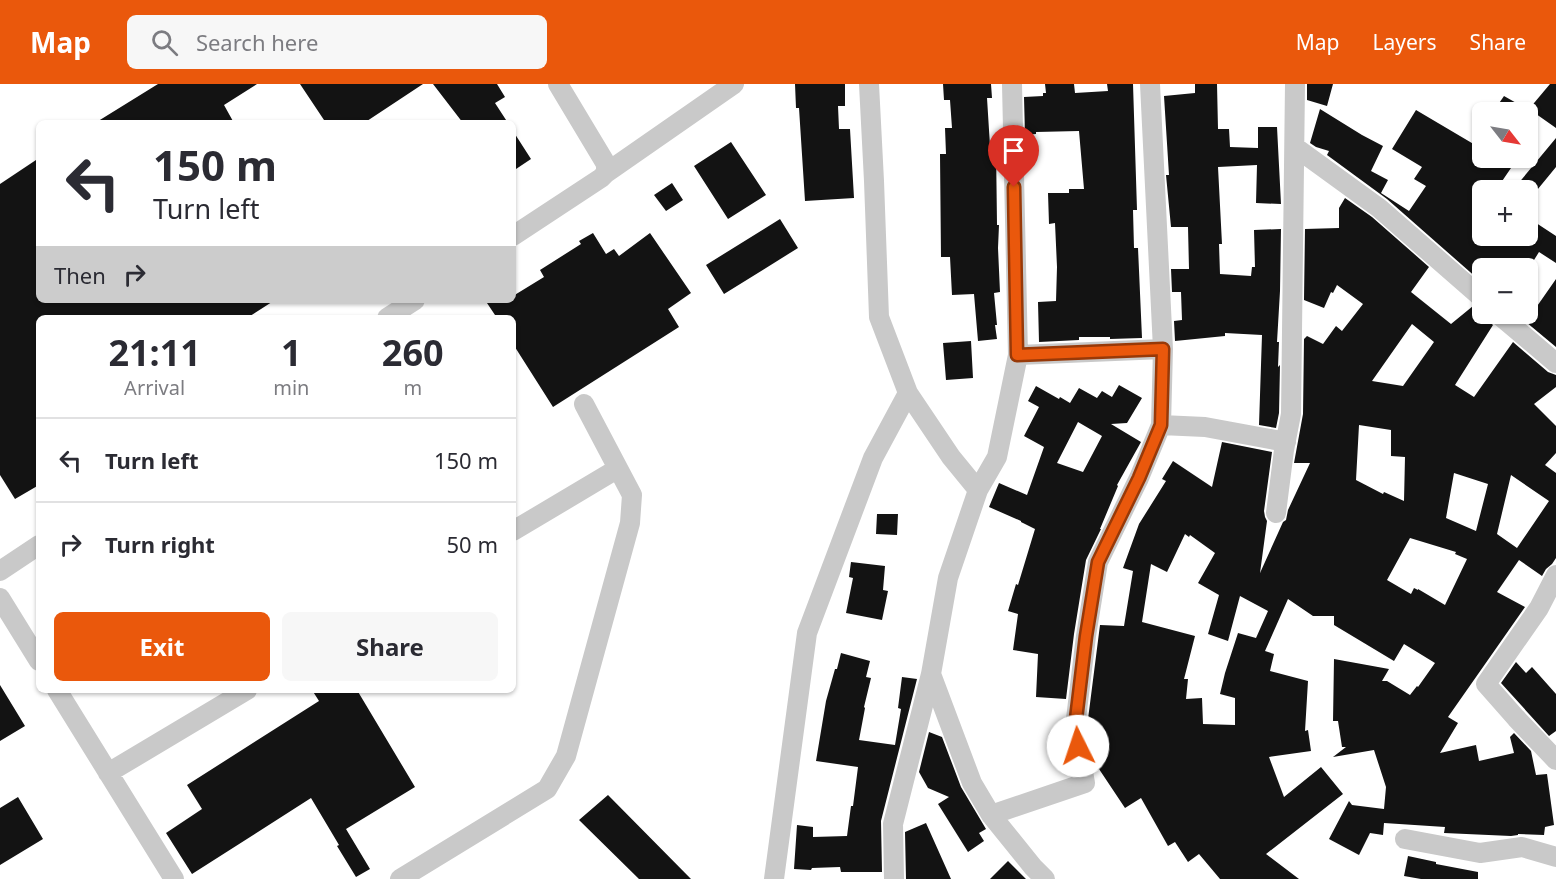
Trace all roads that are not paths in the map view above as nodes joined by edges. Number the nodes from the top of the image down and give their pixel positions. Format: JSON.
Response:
{"nodes":[{"id":1,"x":558,"y":84,"type":"edge"},
{"id":2,"x":734,"y":84,"type":"edge"},
{"id":3,"x":869,"y":84,"type":"edge"},
{"id":4,"x":1011,"y":84,"type":"edge"},
{"id":5,"x":1150,"y":84,"type":"edge"},
{"id":6,"x":1295,"y":84,"type":"edge"},
{"id":7,"x":1295,"y":147,"type":"junction"},
{"id":8,"x":606,"y":173,"type":"junction"},
{"id":9,"x":516,"y":234,"type":"edge"},
{"id":10,"x":1472,"y":289,"type":"edge"},
{"id":11,"x":410,"y":303,"type":"edge"},
{"id":12,"x":392,"y":315,"type":"edge"},
{"id":13,"x":1510,"y":324,"type":"edge"},
{"id":14,"x":1163,"y":349,"type":"junction"},
{"id":15,"x":1017,"y":355,"type":"junction"},
{"id":16,"x":1556,"y":363,"type":"edge"},
{"id":17,"x":908,"y":393,"type":"junction"},
{"id":18,"x":584,"y":404,"type":"dead end"},
{"id":19,"x":1161,"y":425,"type":"junction"},
{"id":20,"x":1286,"y":442,"type":"junction"},
{"id":21,"x":617,"y":469,"type":"junction"},
{"id":22,"x":978,"y":490,"type":"junction"},
{"id":23,"x":1276,"y":513,"type":"dead end"},
{"id":24,"x":516,"y":529,"type":"edge"},
{"id":25,"x":36,"y":547,"type":"edge"},
{"id":26,"x":0,"y":571,"type":"edge"},
{"id":27,"x":1556,"y":575,"type":"edge"},
{"id":28,"x":0,"y":598,"type":"edge"},
{"id":29,"x":36,"y":656,"type":"edge"},
{"id":30,"x":931,"y":674,"type":"junction"},
{"id":31,"x":59,"y":693,"type":"edge"},
{"id":32,"x":242,"y":693,"type":"edge"},
{"id":33,"x":1553,"y":751,"type":"edge"},
{"id":34,"x":108,"y":773,"type":"junction"},
{"id":35,"x":991,"y":815,"type":"junction"},
{"id":36,"x":1405,"y":839,"type":"dead end"},
{"id":37,"x":1556,"y":856,"type":"edge"},
{"id":38,"x":174,"y":879,"type":"edge"},
{"id":39,"x":400,"y":879,"type":"edge"},
{"id":40,"x":774,"y":879,"type":"edge"},
{"id":41,"x":894,"y":879,"type":"edge"},
{"id":42,"x":1045,"y":879,"type":"edge"}],
"edges":[{"from":1,"to":8,"type":"street"},
{"from":2,"to":8,"type":"street"},
{"from":3,"to":17,"type":"street"},
{"from":4,"to":15,"type":"street"},
{"from":5,"to":14,"type":"street"},
{"from":6,"to":7,"type":"street"},
{"from":7,"to":10,"type":"street"},
{"from":7,"to":20,"type":"street"},
{"from":8,"to":9,"type":"street"},
{"from":11,"to":12,"type":"street"},
{"from":13,"to":16,"type":"street"},
{"from":14,"to":15,"type":"street"},
{"from":14,"to":19,"type":"street"},
{"from":15,"to":22,"type":"street"},
{"from":17,"to":22,"type":"street"},
{"from":17,"to":40,"type":"street"},
{"from":18,"to":21,"type":"street"},
{"from":19,"to":20,"type":"street"},
{"from":19,"to":35,"type":"street"},
{"from":20,"to":23,"type":"street"},
{"from":21,"to":24,"type":"street"},
{"from":21,"to":39,"type":"street"},
{"from":22,"to":30,"type":"street"},
{"from":25,"to":26,"type":"street"},
{"from":27,"to":33,"type":"street"},
{"from":28,"to":29,"type":"street"},
{"from":30,"to":35,"type":"street"},
{"from":30,"to":41,"type":"street"},
{"from":31,"to":34,"type":"street"},
{"from":32,"to":34,"type":"street"},
{"from":34,"to":38,"type":"street"},
{"from":35,"to":42,"type":"street"},
{"from":36,"to":37,"type":"street"}]}
